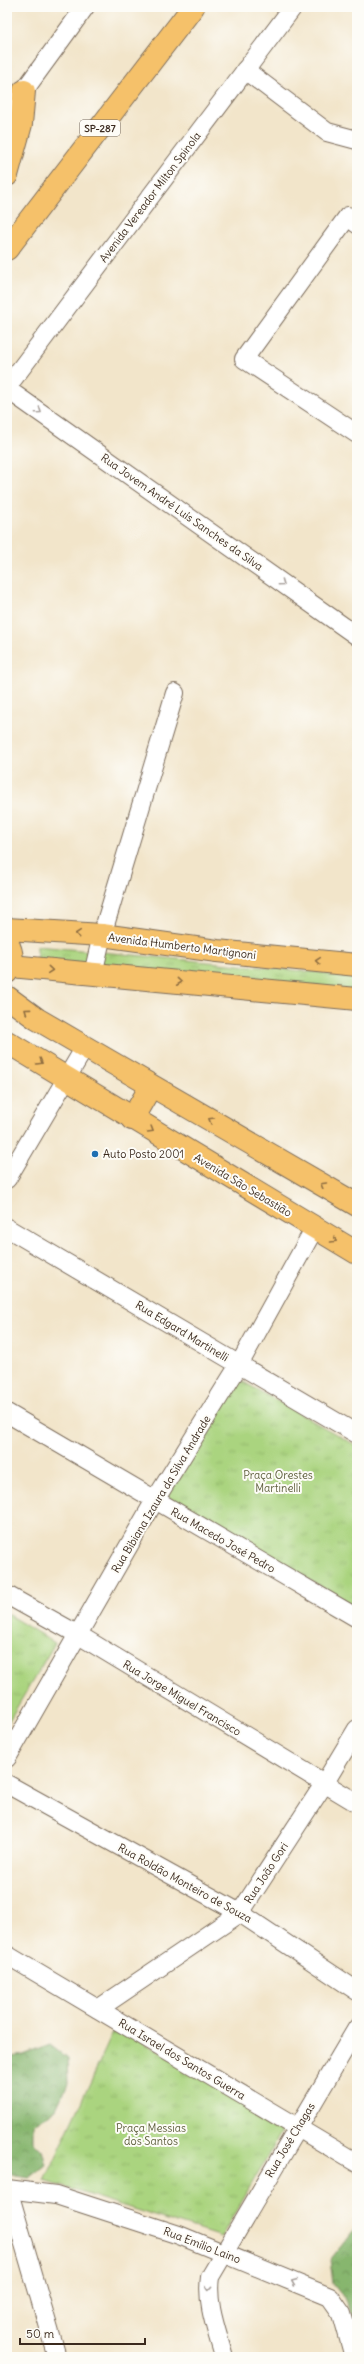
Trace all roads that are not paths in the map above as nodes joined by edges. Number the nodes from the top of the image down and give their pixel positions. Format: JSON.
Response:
{"nodes":[{"id":1,"x":85,"y":7,"type":"edge"},
{"id":2,"x":193,"y":7,"type":"edge"},
{"id":3,"x":293,"y":7,"type":"edge"},
{"id":4,"x":245,"y":70,"type":"junction"},
{"id":5,"x":24,"y":91,"type":"junction"},
{"id":6,"x":7,"y":114,"type":"edge"},
{"id":7,"x":357,"y":140,"type":"edge"},
{"id":8,"x":7,"y":175,"type":"edge"},
{"id":9,"x":357,"y":224,"type":"edge"},
{"id":10,"x":7,"y":249,"type":"edge"},
{"id":11,"x":7,"y":388,"type":"edge"},
{"id":12,"x":357,"y":434,"type":"edge"},
{"id":13,"x":357,"y":636,"type":"edge"},
{"id":14,"x":175,"y":693,"type":"dead end"},
{"id":15,"x":7,"y":929,"type":"edge"},
{"id":16,"x":102,"y":936,"type":"junction"},
{"id":17,"x":7,"y":942,"type":"edge"},
{"id":18,"x":357,"y":964,"type":"edge"},
{"id":19,"x":9,"y":969,"type":"edge"},
{"id":20,"x":93,"y":974,"type":"junction"},
{"id":21,"x":7,"y":997,"type":"edge"},
{"id":22,"x":357,"y":999,"type":"edge"},
{"id":23,"x":7,"y":1042,"type":"edge"},
{"id":24,"x":85,"y":1047,"type":"junction"},
{"id":25,"x":68,"y":1078,"type":"junction"},
{"id":26,"x":151,"y":1086,"type":"junction"},
{"id":27,"x":132,"y":1119,"type":"junction"},
{"id":28,"x":7,"y":1179,"type":"edge"},
{"id":29,"x":357,"y":1205,"type":"edge"},
{"id":30,"x":7,"y":1228,"type":"edge"},
{"id":31,"x":314,"y":1229,"type":"junction"},
{"id":32,"x":357,"y":1253,"type":"edge"},
{"id":33,"x":239,"y":1365,"type":"junction"},
{"id":34,"x":7,"y":1413,"type":"edge"},
{"id":35,"x":357,"y":1434,"type":"edge"},
{"id":36,"x":155,"y":1500,"type":"junction"},
{"id":37,"x":7,"y":1594,"type":"edge"},
{"id":38,"x":357,"y":1618,"type":"edge"},
{"id":39,"x":77,"y":1634,"type":"junction"},
{"id":40,"x":357,"y":1728,"type":"edge"},
{"id":41,"x":7,"y":1758,"type":"edge"},
{"id":42,"x":7,"y":1784,"type":"edge"},
{"id":43,"x":324,"y":1784,"type":"junction"},
{"id":44,"x":357,"y":1803,"type":"edge"},
{"id":45,"x":240,"y":1913,"type":"junction"},
{"id":46,"x":7,"y":1955,"type":"edge"},
{"id":47,"x":357,"y":1991,"type":"edge"},
{"id":48,"x":98,"y":2009,"type":"junction"},
{"id":49,"x":357,"y":2028,"type":"edge"},
{"id":50,"x":297,"y":2127,"type":"junction"},
{"id":51,"x":357,"y":2163,"type":"edge"},
{"id":52,"x":7,"y":2189,"type":"edge"},
{"id":53,"x":224,"y":2253,"type":"junction"},
{"id":54,"x":57,"y":2357,"type":"edge"},
{"id":55,"x":224,"y":2357,"type":"edge"},
{"id":56,"x":354,"y":2357,"type":"edge"}],
"edges":[{"from":1,"to":5,"type":"street"},
{"from":2,"to":10,"type":"main road","number":"SP-287"},
{"from":3,"to":4,"type":"street","name":"Avenida Vereador Milton Spinola"},
{"from":4,"to":7,"type":"street"},
{"from":4,"to":11,"type":"street","name":"Avenida Vereador Milton Spinola"},
{"from":5,"to":6,"type":"street"},
{"from":5,"to":8,"type":"main road"},
{"from":9,"to":12,"type":"street"},
{"from":11,"to":13,"type":"street","name":"Rua Jovem André Luís Sanches da Silva","one_way":true},
{"from":14,"to":16,"type":"street"},
{"from":16,"to":15,"type":"main road","name":"Avenida Humberto Martignoni","one_way":true},
{"from":18,"to":16,"type":"main road","name":"Avenida Humberto Martignoni","one_way":true},
{"from":16,"to":20,"type":"street"},
{"from":17,"to":19,"type":"main road"},
{"from":19,"to":20,"type":"main road","one_way":true},
{"from":20,"to":22,"type":"main road","one_way":true},
{"from":24,"to":21,"type":"main road","one_way":true},
{"from":23,"to":25,"type":"main road","name":"Avenida São Sebastião","one_way":true},
{"from":24,"to":25,"type":"street"},
{"from":24,"to":26,"type":"main road"},
{"from":25,"to":27,"type":"main road","name":"Avenida São Sebastião"},
{"from":25,"to":28,"type":"street"},
{"from":26,"to":27,"type":"main road"},
{"from":29,"to":26,"type":"main road","one_way":true},
{"from":27,"to":31,"type":"main road","name":"Avenida São Sebastião","one_way":true},
{"from":30,"to":33,"type":"street","name":"Rua Edgard Martinelli"},
{"from":31,"to":32,"type":"main road","name":"Avenida São Sebastião","one_way":true},
{"from":31,"to":33,"type":"street","name":"Rua Bibiana Izaura da Silva Andrade"},
{"from":33,"to":35,"type":"street","name":"Rua Edgard Martinelli"},
{"from":33,"to":36,"type":"street","name":"Rua Bibiana Izaura da Silva Andrade"},
{"from":34,"to":36,"type":"street","name":"Rua Macedo José Pedro"},
{"from":36,"to":38,"type":"street","name":"Rua Macedo José Pedro"},
{"from":36,"to":39,"type":"street","name":"Rua Bibiana Izaura da Silva Andrade"},
{"from":37,"to":39,"type":"street","name":"Rua Jorge Miguel Francisco"},
{"from":39,"to":41,"type":"street","name":"Rua Bibiana Izaura da Silva Andrade"},
{"from":39,"to":43,"type":"street","name":"Rua Jorge Miguel Francisco"},
{"from":40,"to":43,"type":"street","name":"Rua João Gori"},
{"from":42,"to":45,"type":"street","name":"Rua Roldão Monteiro de Souza"},
{"from":43,"to":44,"type":"street","name":"Rua Jorge Miguel Francisco"},
{"from":43,"to":45,"type":"street","name":"Rua João Gori"},
{"from":45,"to":47,"type":"street","name":"Rua Roldão Monteiro de Souza"},
{"from":45,"to":48,"type":"street","name":"Rua João Gori"},
{"from":46,"to":48,"type":"street","name":"Rua Israel dos Santos Guerra"},
{"from":48,"to":50,"type":"street","name":"Rua Israel dos Santos Guerra"},
{"from":49,"to":50,"type":"street","name":"Rua José Chagas"},
{"from":50,"to":51,"type":"street","name":"Rua Israel dos Santos Guerra"},
{"from":50,"to":53,"type":"street","name":"Rua José Chagas"},
{"from":52,"to":53,"type":"street","name":"Rua Emílio Laino"},
{"from":52,"to":54,"type":"street"},
{"from":53,"to":55,"type":"street","name":"Rua José Chagas","one_way":true},
{"from":56,"to":53,"type":"street","name":"Rua Emílio Laino","one_way":true}]}
